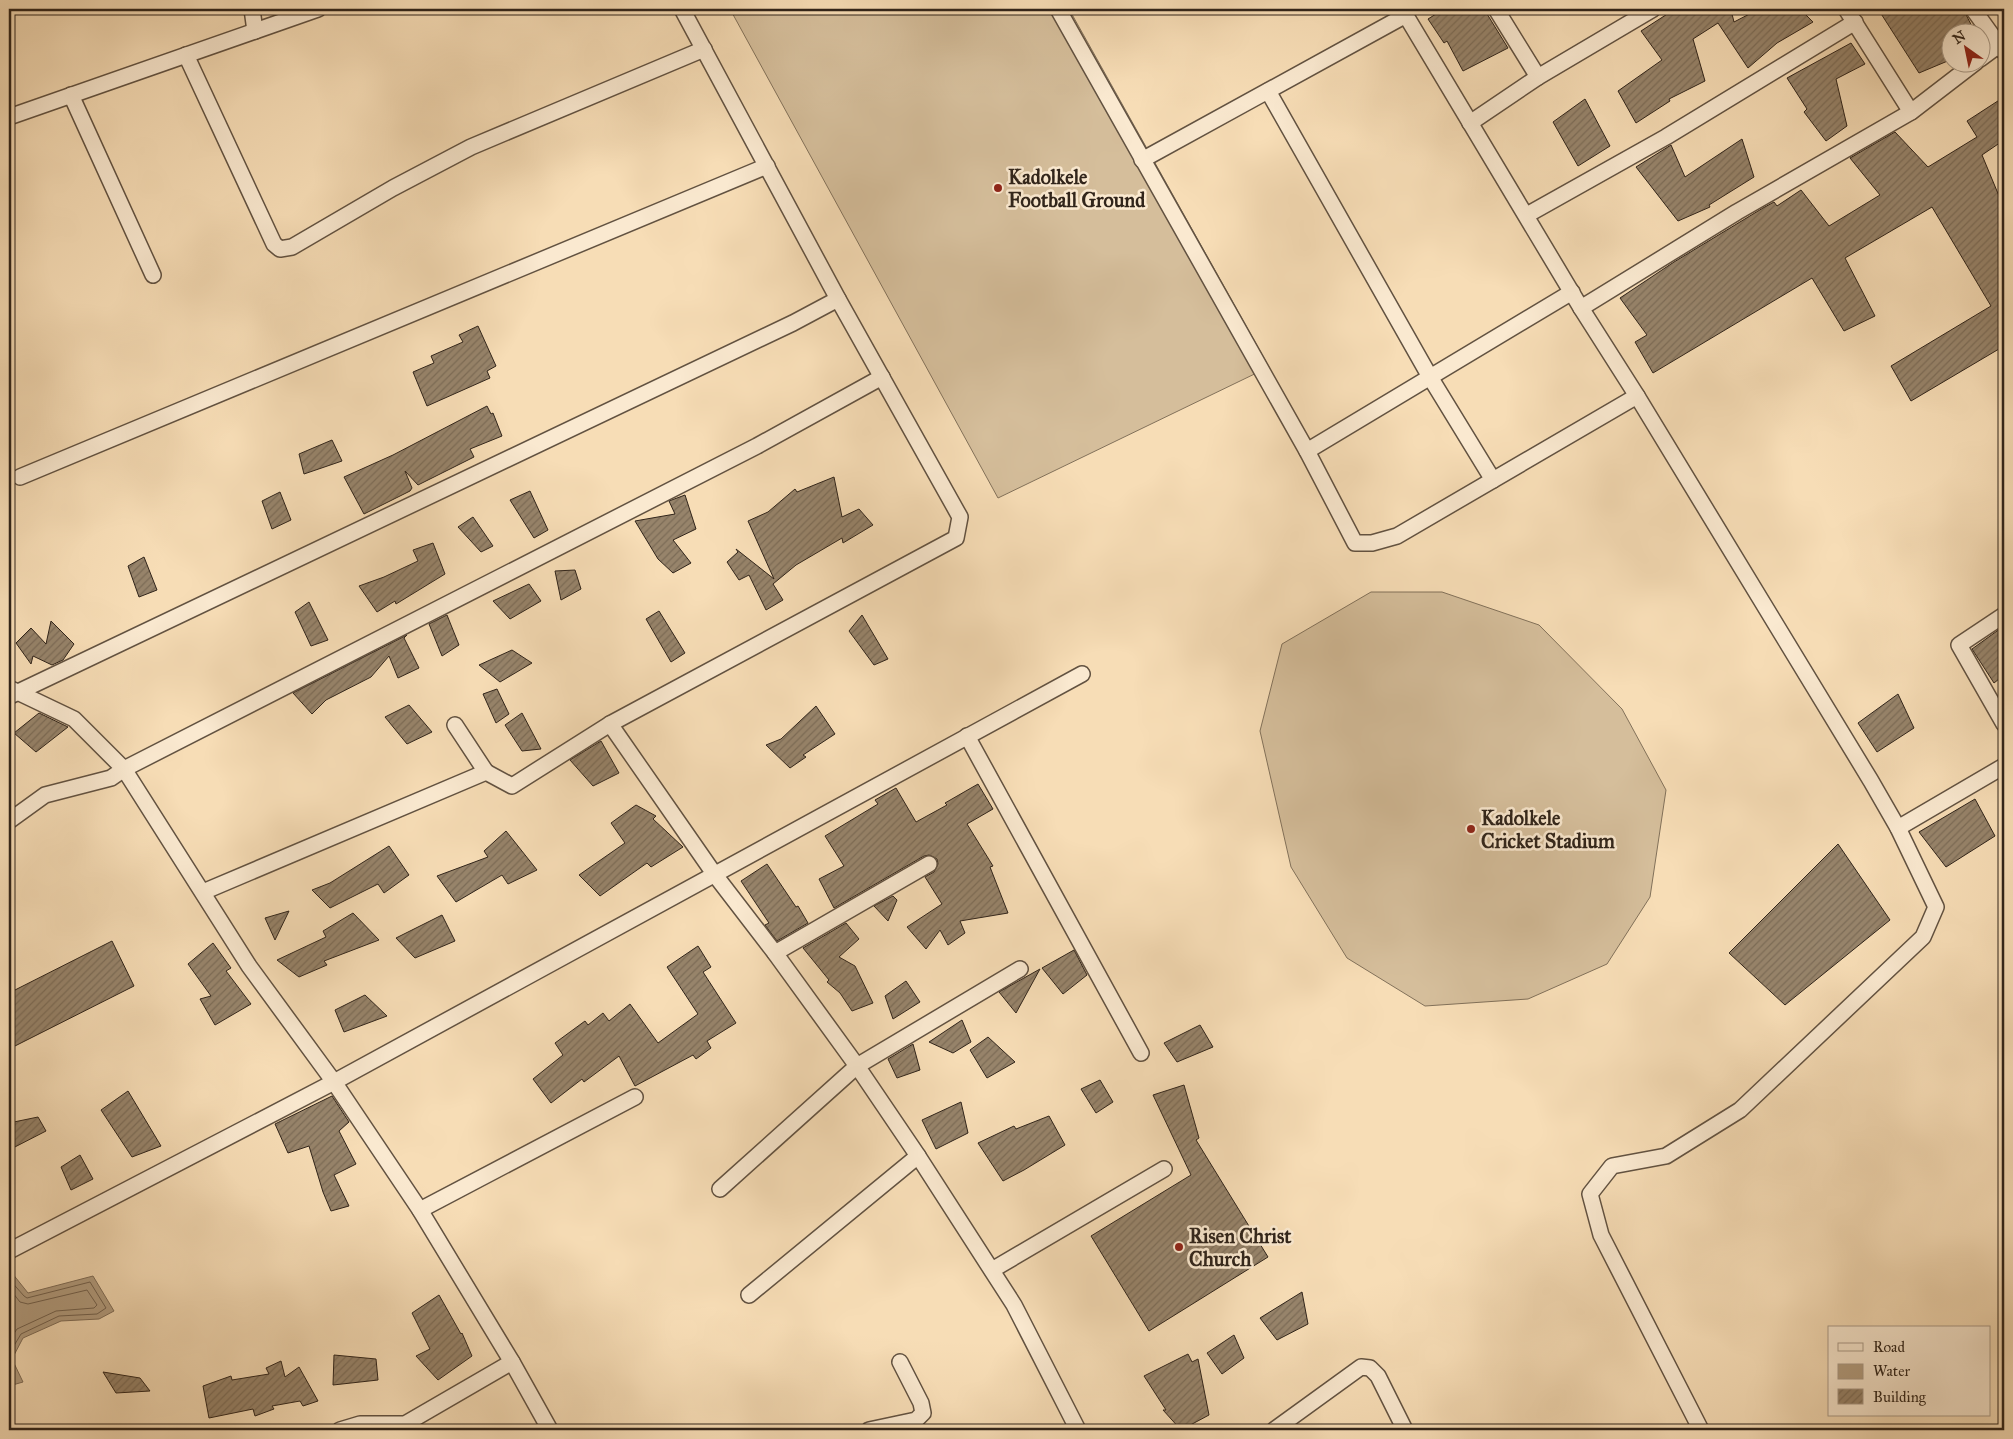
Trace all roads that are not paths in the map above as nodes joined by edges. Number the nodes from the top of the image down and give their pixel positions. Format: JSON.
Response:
{"nodes":[{"id":1,"x":252,"y":9,"type":"edge"},
{"id":2,"x":318,"y":9,"type":"edge"},
{"id":3,"x":682,"y":9,"type":"edge"},
{"id":4,"x":1058,"y":9,"type":"edge"},
{"id":5,"x":1496,"y":9,"type":"edge"},
{"id":6,"x":1653,"y":9,"type":"edge"},
{"id":7,"x":1846,"y":9,"type":"edge"},
{"id":8,"x":1973,"y":9,"type":"edge"},
{"id":9,"x":1404,"y":12,"type":"edge"},
{"id":10,"x":1855,"y":22,"type":"junction"},
{"id":11,"x":255,"y":31,"type":"junction"},
{"id":12,"x":2002,"y":48,"type":"edge"},
{"id":13,"x":704,"y":49,"type":"junction"},
{"id":14,"x":1990,"y":54,"type":"edge"},
{"id":15,"x":186,"y":55,"type":"junction"},
{"id":16,"x":1963,"y":72,"type":"edge"},
{"id":17,"x":1538,"y":77,"type":"junction"},
{"id":18,"x":1268,"y":92,"type":"junction"},
{"id":19,"x":71,"y":95,"type":"junction"},
{"id":20,"x":1911,"y":112,"type":"junction"},
{"id":21,"x":9,"y":116,"type":"edge"},
{"id":22,"x":1470,"y":122,"type":"junction"},
{"id":23,"x":1142,"y":160,"type":"junction"},
{"id":24,"x":767,"y":166,"type":"junction"},
{"id":25,"x":1527,"y":215,"type":"junction"},
{"id":26,"x":153,"y":275,"type":"dead end"},
{"id":27,"x":1572,"y":292,"type":"junction"},
{"id":28,"x":838,"y":298,"type":"junction"},
{"id":29,"x":1581,"y":308,"type":"junction"},
{"id":30,"x":882,"y":377,"type":"junction"},
{"id":31,"x":1430,"y":377,"type":"junction"},
{"id":32,"x":1637,"y":396,"type":"junction"},
{"id":33,"x":1307,"y":452,"type":"junction"},
{"id":34,"x":20,"y":477,"type":"dead end"},
{"id":35,"x":1492,"y":480,"type":"junction"},
{"id":36,"x":2004,"y":615,"type":"edge"},
{"id":37,"x":1082,"y":674,"type":"dead end"},
{"id":38,"x":12,"y":692,"type":"edge"},
{"id":39,"x":610,"y":724,"type":"junction"},
{"id":40,"x":2004,"y":724,"type":"edge"},
{"id":41,"x":455,"y":725,"type":"dead end"},
{"id":42,"x":967,"y":736,"type":"junction"},
{"id":43,"x":2004,"y":766,"type":"edge"},
{"id":44,"x":124,"y":770,"type":"junction"},
{"id":45,"x":486,"y":772,"type":"junction"},
{"id":46,"x":9,"y":821,"type":"edge"},
{"id":47,"x":1898,"y":828,"type":"junction"},
{"id":48,"x":929,"y":864,"type":"dead end"},
{"id":49,"x":715,"y":875,"type":"junction"},
{"id":50,"x":203,"y":892,"type":"junction"},
{"id":51,"x":775,"y":953,"type":"junction"},
{"id":52,"x":1020,"y":969,"type":"dead end"},
{"id":53,"x":1141,"y":1053,"type":"dead end"},
{"id":54,"x":857,"y":1066,"type":"junction"},
{"id":55,"x":334,"y":1082,"type":"junction"},
{"id":56,"x":635,"y":1097,"type":"dead end"},
{"id":57,"x":918,"y":1156,"type":"junction"},
{"id":58,"x":1164,"y":1169,"type":"dead end"},
{"id":59,"x":720,"y":1189,"type":"dead end"},
{"id":60,"x":420,"y":1210,"type":"junction"},
{"id":61,"x":9,"y":1251,"type":"edge"},
{"id":62,"x":992,"y":1270,"type":"junction"},
{"id":63,"x":749,"y":1295,"type":"dead end"},
{"id":64,"x":512,"y":1362,"type":"junction"},
{"id":65,"x":900,"y":1362,"type":"dead end"},
{"id":66,"x":1073,"y":1429,"type":"edge"},
{"id":67,"x":340,"y":1430,"type":"edge"},
{"id":68,"x":550,"y":1430,"type":"edge"},
{"id":69,"x":869,"y":1430,"type":"edge"},
{"id":70,"x":1274,"y":1430,"type":"edge"},
{"id":71,"x":1405,"y":1430,"type":"edge"},
{"id":72,"x":1700,"y":1430,"type":"edge"}],
"edges":[{"from":1,"to":11,"type":"street"},
{"from":2,"to":11,"type":"street"},
{"from":3,"to":13,"type":"street"},
{"from":4,"to":23,"type":"street"},
{"from":5,"to":17,"type":"street"},
{"from":6,"to":17,"type":"street"},
{"from":7,"to":10,"type":"street"},
{"from":8,"to":12,"type":"street"},
{"from":9,"to":18,"type":"street"},
{"from":9,"to":22,"type":"street"},
{"from":10,"to":20,"type":"street"},
{"from":10,"to":25,"type":"street"},
{"from":11,"to":15,"type":"street"},
{"from":12,"to":14,"type":"street"},
{"from":13,"to":15,"type":"street"},
{"from":13,"to":24,"type":"street"},
{"from":15,"to":19,"type":"street"},
{"from":16,"to":20,"type":"street"},
{"from":17,"to":22,"type":"street"},
{"from":18,"to":23,"type":"street"},
{"from":18,"to":31,"type":"street"},
{"from":19,"to":21,"type":"street"},
{"from":19,"to":26,"type":"street"},
{"from":20,"to":29,"type":"street"},
{"from":22,"to":25,"type":"street"},
{"from":23,"to":33,"type":"street"},
{"from":24,"to":28,"type":"street"},
{"from":24,"to":34,"type":"street"},
{"from":25,"to":27,"type":"street"},
{"from":27,"to":29,"type":"street"},
{"from":27,"to":31,"type":"street"},
{"from":28,"to":30,"type":"street"},
{"from":28,"to":38,"type":"street"},
{"from":29,"to":32,"type":"street"},
{"from":30,"to":39,"type":"street"},
{"from":30,"to":44,"type":"street"},
{"from":31,"to":33,"type":"street"},
{"from":31,"to":35,"type":"street"},
{"from":32,"to":35,"type":"street"},
{"from":32,"to":47,"type":"street"},
{"from":33,"to":35,"type":"street"},
{"from":36,"to":40,"type":"street"},
{"from":37,"to":42,"type":"street"},
{"from":38,"to":44,"type":"street"},
{"from":39,"to":45,"type":"street"},
{"from":39,"to":49,"type":"street"},
{"from":41,"to":45,"type":"street"},
{"from":42,"to":49,"type":"street"},
{"from":42,"to":53,"type":"street"},
{"from":43,"to":47,"type":"street"},
{"from":44,"to":46,"type":"street"},
{"from":44,"to":50,"type":"street"},
{"from":45,"to":50,"type":"street"},
{"from":47,"to":72,"type":"street"},
{"from":48,"to":51,"type":"street"},
{"from":49,"to":51,"type":"street"},
{"from":49,"to":55,"type":"street"},
{"from":50,"to":55,"type":"street"},
{"from":51,"to":54,"type":"street"},
{"from":52,"to":54,"type":"street"},
{"from":54,"to":57,"type":"street"},
{"from":54,"to":59,"type":"street"},
{"from":55,"to":60,"type":"street"},
{"from":55,"to":61,"type":"street"},
{"from":56,"to":60,"type":"street"},
{"from":57,"to":62,"type":"street"},
{"from":57,"to":63,"type":"street"},
{"from":58,"to":62,"type":"street"},
{"from":60,"to":64,"type":"street"},
{"from":62,"to":66,"type":"street"},
{"from":64,"to":67,"type":"street"},
{"from":64,"to":68,"type":"street"},
{"from":65,"to":69,"type":"street"},
{"from":70,"to":71,"type":"street"}]}
